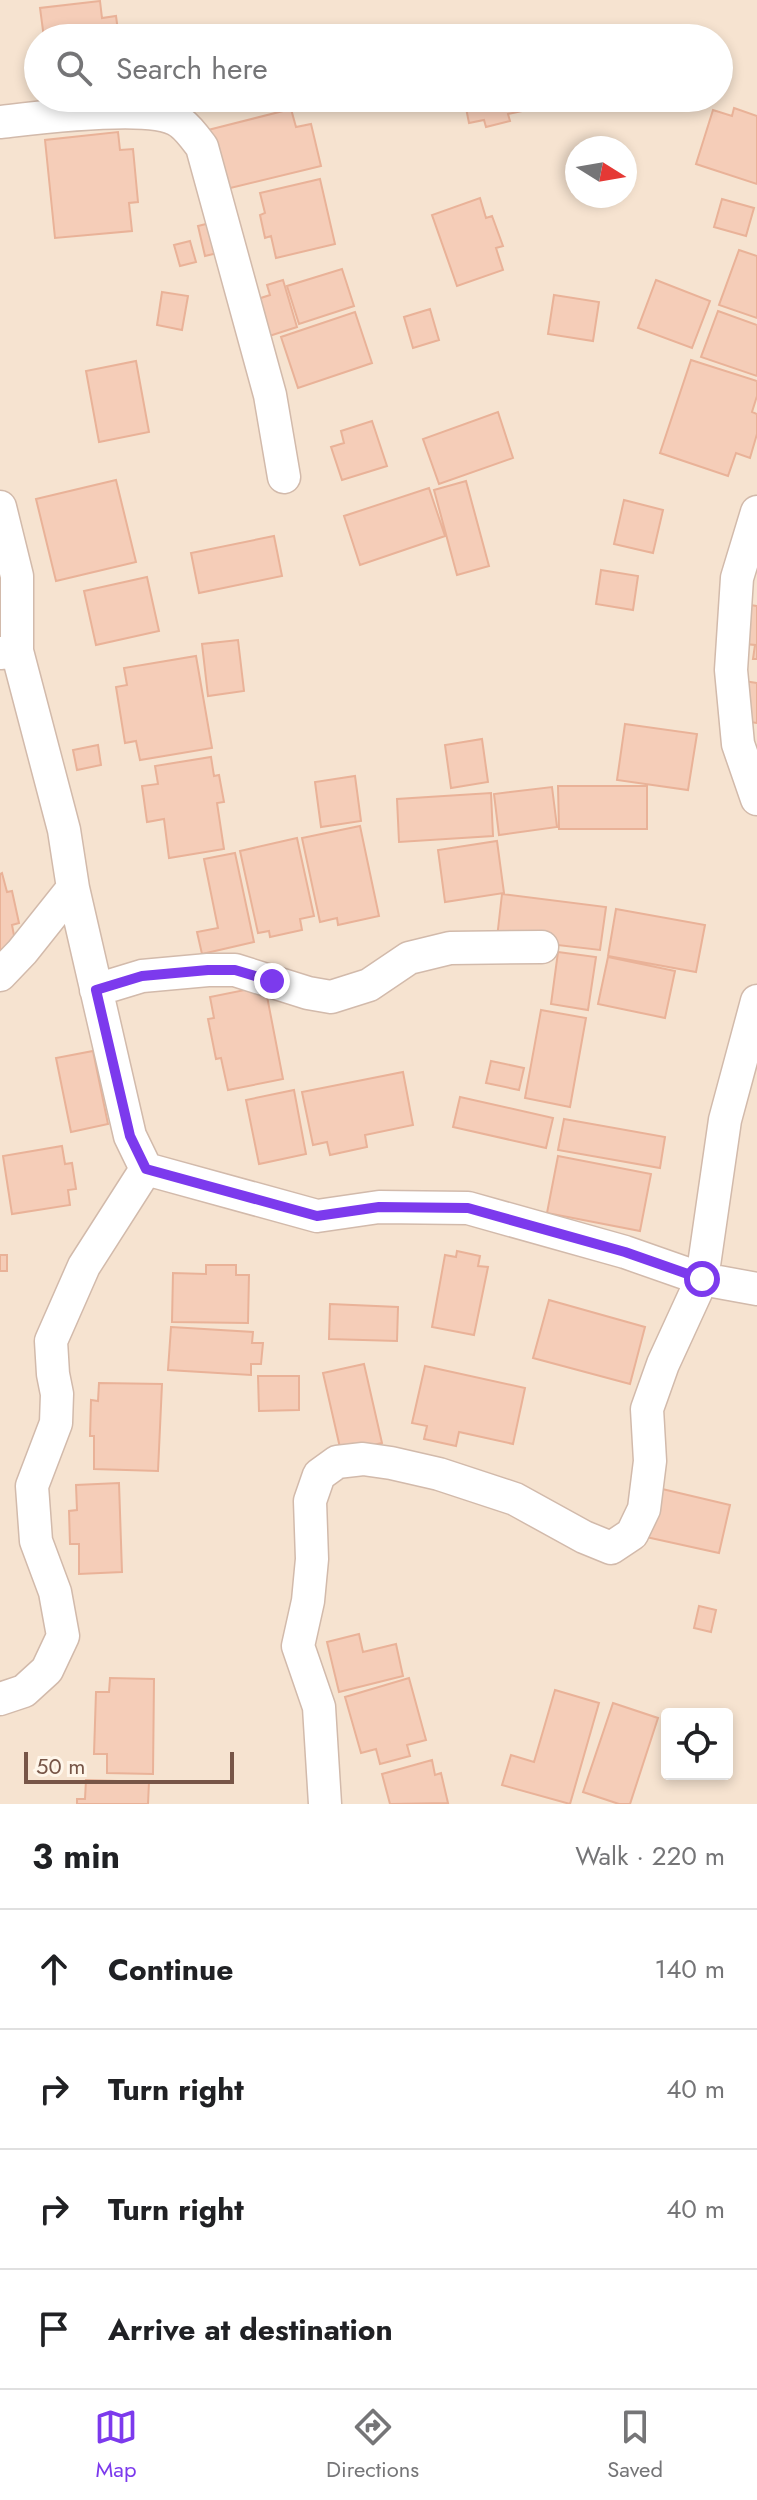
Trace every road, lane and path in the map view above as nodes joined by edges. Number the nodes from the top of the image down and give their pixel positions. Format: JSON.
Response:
{"nodes":[{"id":1,"x":0,"y":122,"type":"edge"},
{"id":2,"x":284,"y":477,"type":"dead end"},
{"id":3,"x":0,"y":507,"type":"edge"},
{"id":4,"x":757,"y":512,"type":"edge"},
{"id":5,"x":9,"y":652,"type":"edge"},
{"id":6,"x":757,"y":799,"type":"edge"},
{"id":7,"x":73,"y":888,"type":"junction"},
{"id":8,"x":542,"y":947,"type":"dead end"},
{"id":9,"x":0,"y":975,"type":"edge"},
{"id":10,"x":96,"y":990,"type":"junction"},
{"id":11,"x":757,"y":1001,"type":"edge"},
{"id":12,"x":146,"y":1169,"type":"junction"},
{"id":13,"x":702,"y":1279,"type":"junction"},
{"id":14,"x":757,"y":1289,"type":"edge"},
{"id":15,"x":0,"y":1699,"type":"edge"},
{"id":16,"x":325,"y":1804,"type":"edge"}],
"edges":[{"from":1,"to":2,"type":"street"},
{"from":3,"to":5,"type":"street"},
{"from":4,"to":6,"type":"street"},
{"from":5,"to":7,"type":"street"},
{"from":7,"to":9,"type":"street"},
{"from":7,"to":10,"type":"street"},
{"from":8,"to":10,"type":"street"},
{"from":10,"to":12,"type":"street"},
{"from":11,"to":13,"type":"street"},
{"from":12,"to":13,"type":"street"},
{"from":12,"to":15,"type":"street"},
{"from":13,"to":14,"type":"street"},
{"from":13,"to":16,"type":"street"}]}
